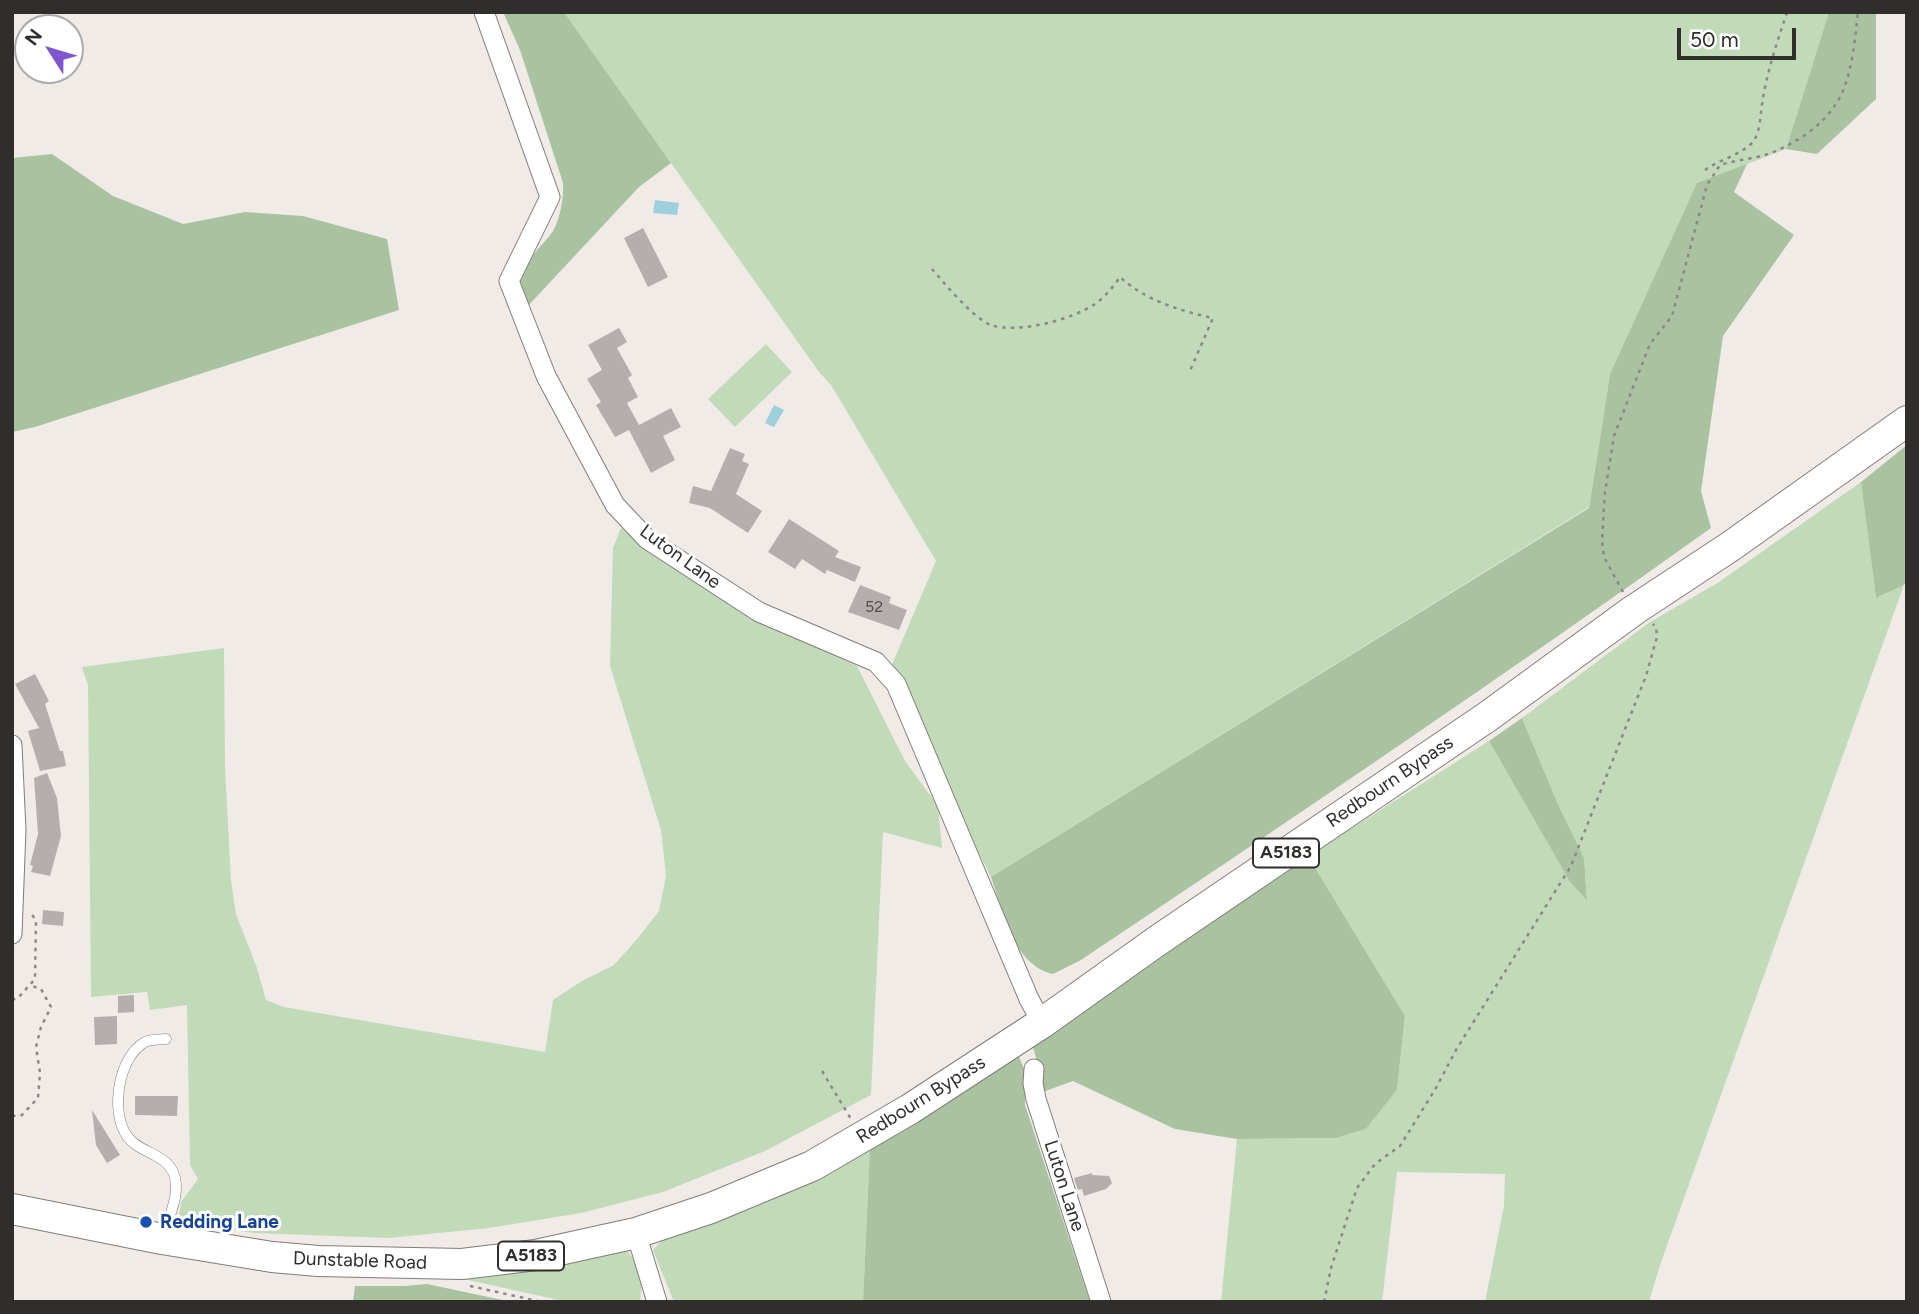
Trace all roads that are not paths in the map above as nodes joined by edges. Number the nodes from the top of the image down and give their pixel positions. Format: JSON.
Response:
{"nodes":[{"id":1,"x":484,"y":12,"type":"edge"},
{"id":2,"x":1907,"y":421,"type":"edge"},
{"id":3,"x":12,"y":745,"type":"edge"},
{"id":4,"x":14,"y":830,"type":"edge"},
{"id":5,"x":13,"y":908,"type":"edge"},
{"id":6,"x":12,"y":934,"type":"edge"},
{"id":7,"x":1042,"y":1023,"type":"junction"},
{"id":8,"x":166,"y":1039,"type":"dead end"},
{"id":9,"x":1034,"y":1069,"type":"dead end"},
{"id":10,"x":12,"y":1209,"type":"edge"},
{"id":11,"x":636,"y":1233,"type":"junction"},
{"id":12,"x":162,"y":1239,"type":"junction"},
{"id":13,"x":657,"y":1302,"type":"edge"},
{"id":14,"x":1101,"y":1302,"type":"edge"}],
"edges":[{"from":1,"to":7,"type":"street","name":"Luton Lane"},
{"from":2,"to":7,"type":"main road","name":"Redbourn Bypass","number":"A5183"},
{"from":3,"to":4,"type":"street"},
{"from":4,"to":5,"type":"street"},
{"from":5,"to":6,"type":"street"},
{"from":7,"to":11,"type":"main road","name":"Redbourn Bypass","number":"A5183"},
{"from":8,"to":12,"type":"lane"},
{"from":9,"to":14,"type":"street","name":"Luton Lane"},
{"from":10,"to":12,"type":"main road","name":"Dunstable Road","number":"A5183"},
{"from":11,"to":12,"type":"main road","name":"Dunstable Road","number":"A5183"},
{"from":11,"to":13,"type":"street"}]}
